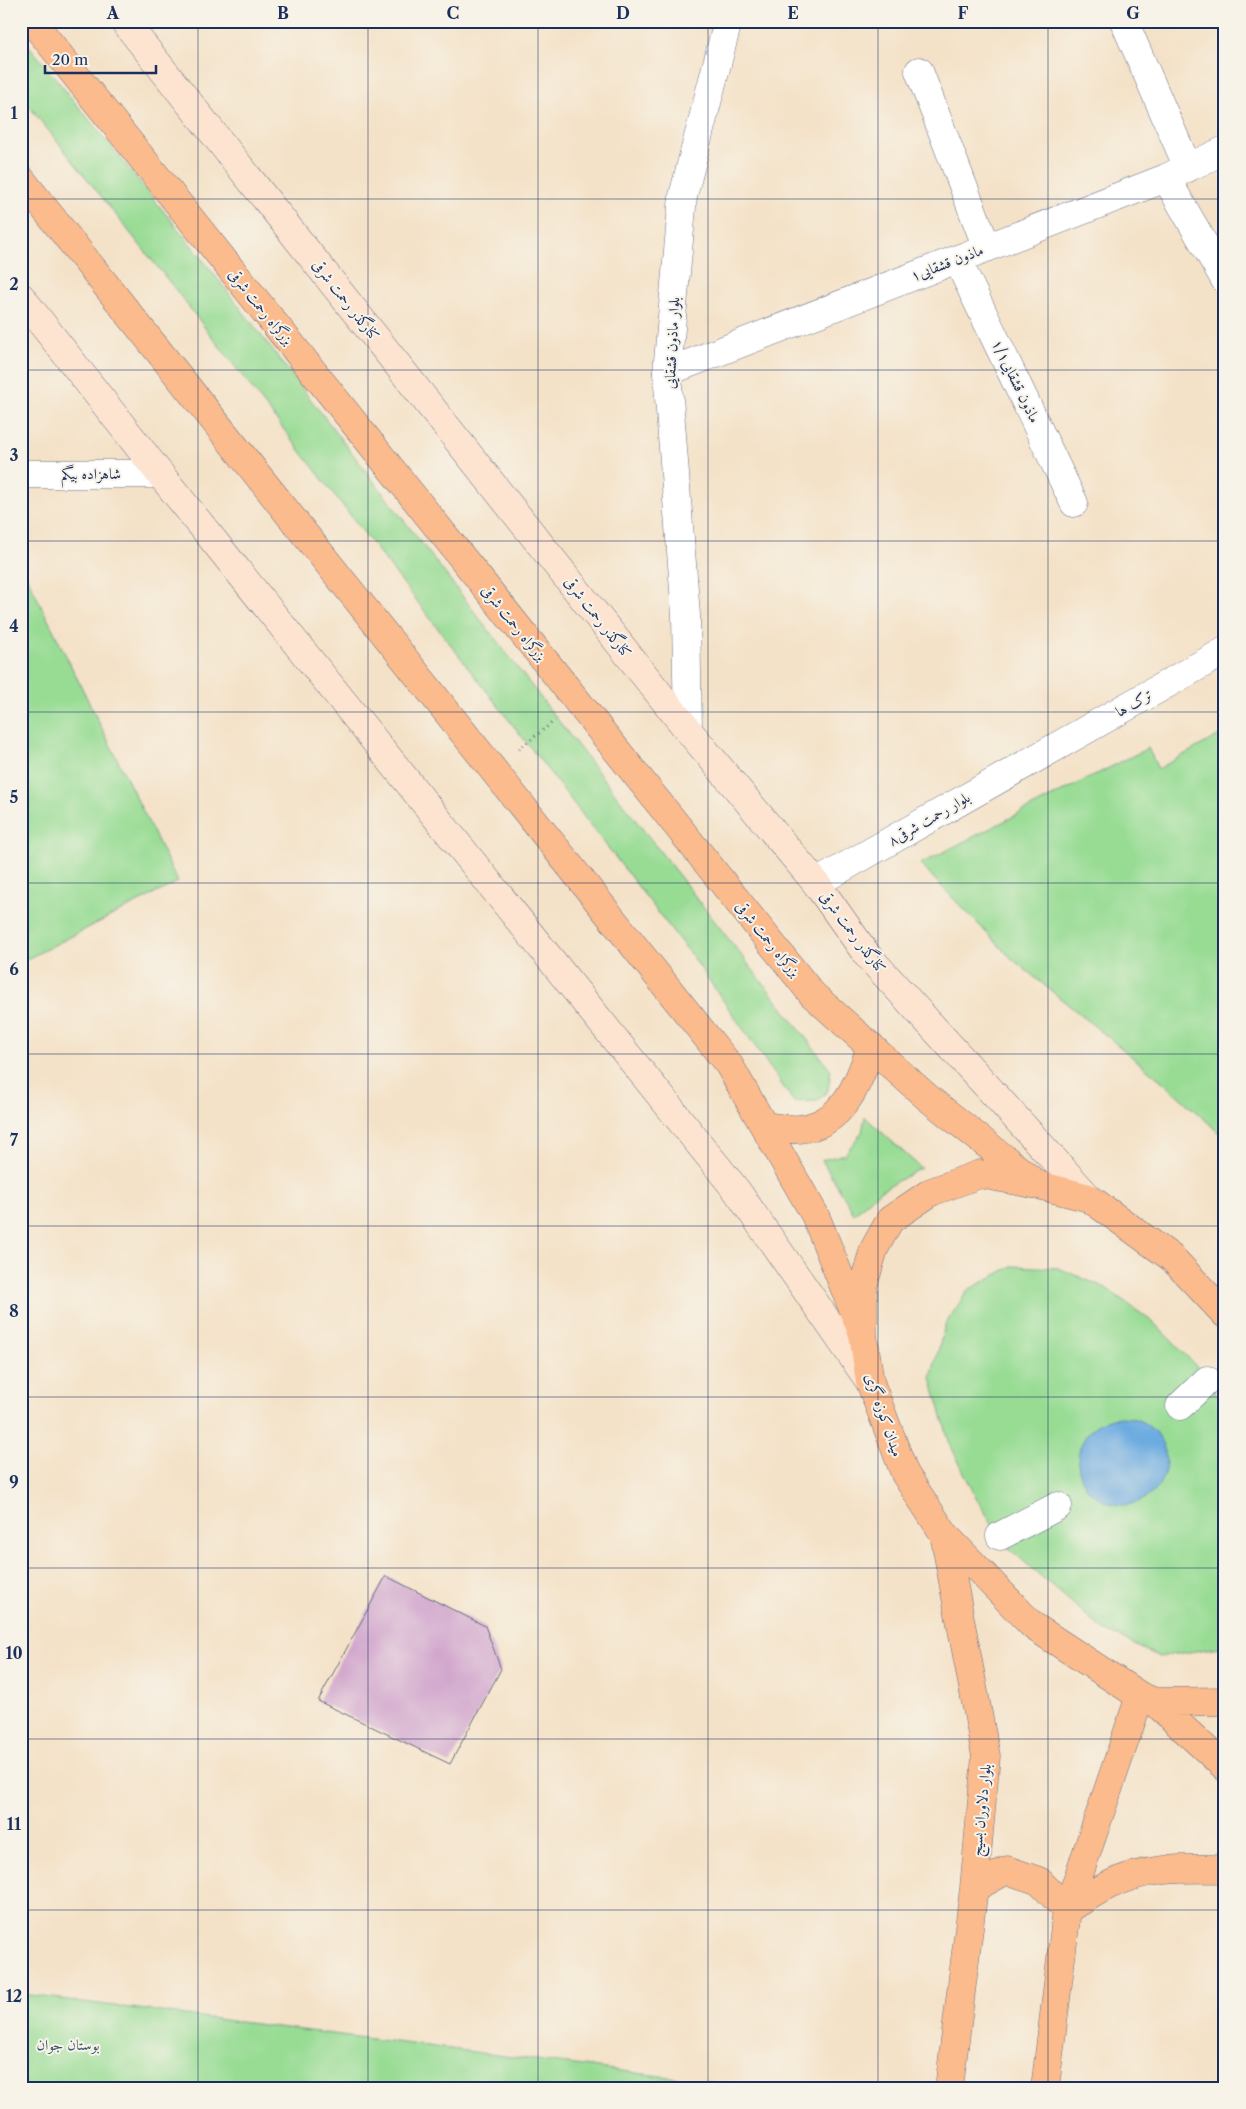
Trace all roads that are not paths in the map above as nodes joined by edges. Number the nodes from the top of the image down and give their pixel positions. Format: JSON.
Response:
{"nodes":[{"id":1,"x":32,"y":21,"type":"edge"},
{"id":2,"x":124,"y":21,"type":"edge"},
{"id":3,"x":1124,"y":21,"type":"edge"},
{"id":4,"x":731,"y":22,"type":"edge"},
{"id":5,"x":919,"y":71,"type":"dead end"},
{"id":6,"x":1225,"y":150,"type":"edge"},
{"id":7,"x":1177,"y":173,"type":"junction"},
{"id":8,"x":21,"y":179,"type":"edge"},
{"id":9,"x":987,"y":248,"type":"junction"},
{"id":10,"x":957,"y":260,"type":"junction"},
{"id":11,"x":1225,"y":280,"type":"edge"},
{"id":12,"x":21,"y":297,"type":"edge"},
{"id":13,"x":668,"y":372,"type":"junction"},
{"id":14,"x":21,"y":474,"type":"edge"},
{"id":15,"x":160,"y":474,"type":"junction"},
{"id":16,"x":1074,"y":503,"type":"dead end"},
{"id":17,"x":1225,"y":651,"type":"edge"},
{"id":18,"x":688,"y":730,"type":"junction"},
{"id":19,"x":1042,"y":754,"type":"joint"},
{"id":20,"x":816,"y":883,"type":"junction"},
{"id":21,"x":870,"y":1046,"type":"junction"},
{"id":22,"x":764,"y":1126,"type":"junction"},
{"id":23,"x":1038,"y":1184,"type":"junction"},
{"id":24,"x":1089,"y":1198,"type":"junction"},
{"id":25,"x":1225,"y":1314,"type":"edge"},
{"id":26,"x":863,"y":1334,"type":"junction"},
{"id":27,"x":1207,"y":1380,"type":"dead end"},
{"id":28,"x":870,"y":1382,"type":"junction"},
{"id":29,"x":1180,"y":1406,"type":"dead end"},
{"id":30,"x":1058,"y":1506,"type":"dead end"},
{"id":31,"x":944,"y":1534,"type":"junction"},
{"id":32,"x":1000,"y":1536,"type":"dead end"},
{"id":33,"x":1147,"y":1699,"type":"junction"},
{"id":34,"x":1225,"y":1701,"type":"edge"},
{"id":35,"x":1225,"y":1766,"type":"edge"},
{"id":36,"x":1225,"y":1869,"type":"edge"},
{"id":37,"x":974,"y":1888,"type":"junction"},
{"id":38,"x":1067,"y":1910,"type":"junction"},
{"id":39,"x":949,"y":2088,"type":"edge"},
{"id":40,"x":1045,"y":2088,"type":"edge"}],
"edges":[{"from":1,"to":21,"type":"main road","name":"بزرگراه رحمت شرقی"},
{"from":2,"to":18,"type":"main road","name":"کنارگذر رحمت شرقی"},
{"from":3,"to":7,"type":"street"},
{"from":4,"to":13,"type":"street","name":"بلوار ماذون قشقایی"},
{"from":5,"to":9,"type":"street"},
{"from":6,"to":7,"type":"street","name":"ماذون قشقایی۱"},
{"from":7,"to":9,"type":"street","name":"ماذون قشقایی۱"},
{"from":7,"to":11,"type":"street"},
{"from":8,"to":22,"type":"main road"},
{"from":9,"to":10,"type":"street","name":"ماذون قشقایی۱"},
{"from":10,"to":13,"type":"street","name":"ماذون قشقایی۱"},
{"from":10,"to":16,"type":"street","name":"ماذون قشقایی۱/۱"},
{"from":12,"to":15,"type":"main road"},
{"from":13,"to":18,"type":"street","name":"بلوار ماذون قشقایی"},
{"from":14,"to":15,"type":"street","name":"شاهزاده بیگم"},
{"from":15,"to":28,"type":"main road"},
{"from":17,"to":19,"type":"street","name":"ترک ها"},
{"from":18,"to":20,"type":"main road","name":"کنارگذر رحمت شرقی"},
{"from":19,"to":20,"type":"street","name":"بلوار رحمت شرقی۸"},
{"from":20,"to":24,"type":"main road","name":"کنارگذر رحمت شرقی"},
{"from":21,"to":22,"type":"main road"},
{"from":21,"to":23,"type":"main road","name":"بزرگراه رحمت شرقی"},
{"from":22,"to":26,"type":"main road"},
{"from":23,"to":24,"type":"main road","name":"میدان کوزه گری"},
{"from":23,"to":26,"type":"main road","name":"میدان کوزه گری"},
{"from":24,"to":25,"type":"main road","name":"میدان کوزه گری"},
{"from":26,"to":28,"type":"main road","name":"میدان کوزه گری"},
{"from":27,"to":29,"type":"street"},
{"from":28,"to":31,"type":"main road","name":"میدان کوزه گری"},
{"from":30,"to":32,"type":"street"},
{"from":31,"to":33,"type":"main road","name":"میدان کوزه گری"},
{"from":31,"to":37,"type":"main road","name":"بلوار دلاوران بسیج"},
{"from":33,"to":34,"type":"main road"},
{"from":33,"to":35,"type":"main road"},
{"from":33,"to":38,"type":"main road"},
{"from":36,"to":38,"type":"main road"},
{"from":37,"to":38,"type":"main road"},
{"from":37,"to":39,"type":"main road","name":"بلوار دلاوران بسیج"},
{"from":38,"to":40,"type":"main road"}]}
